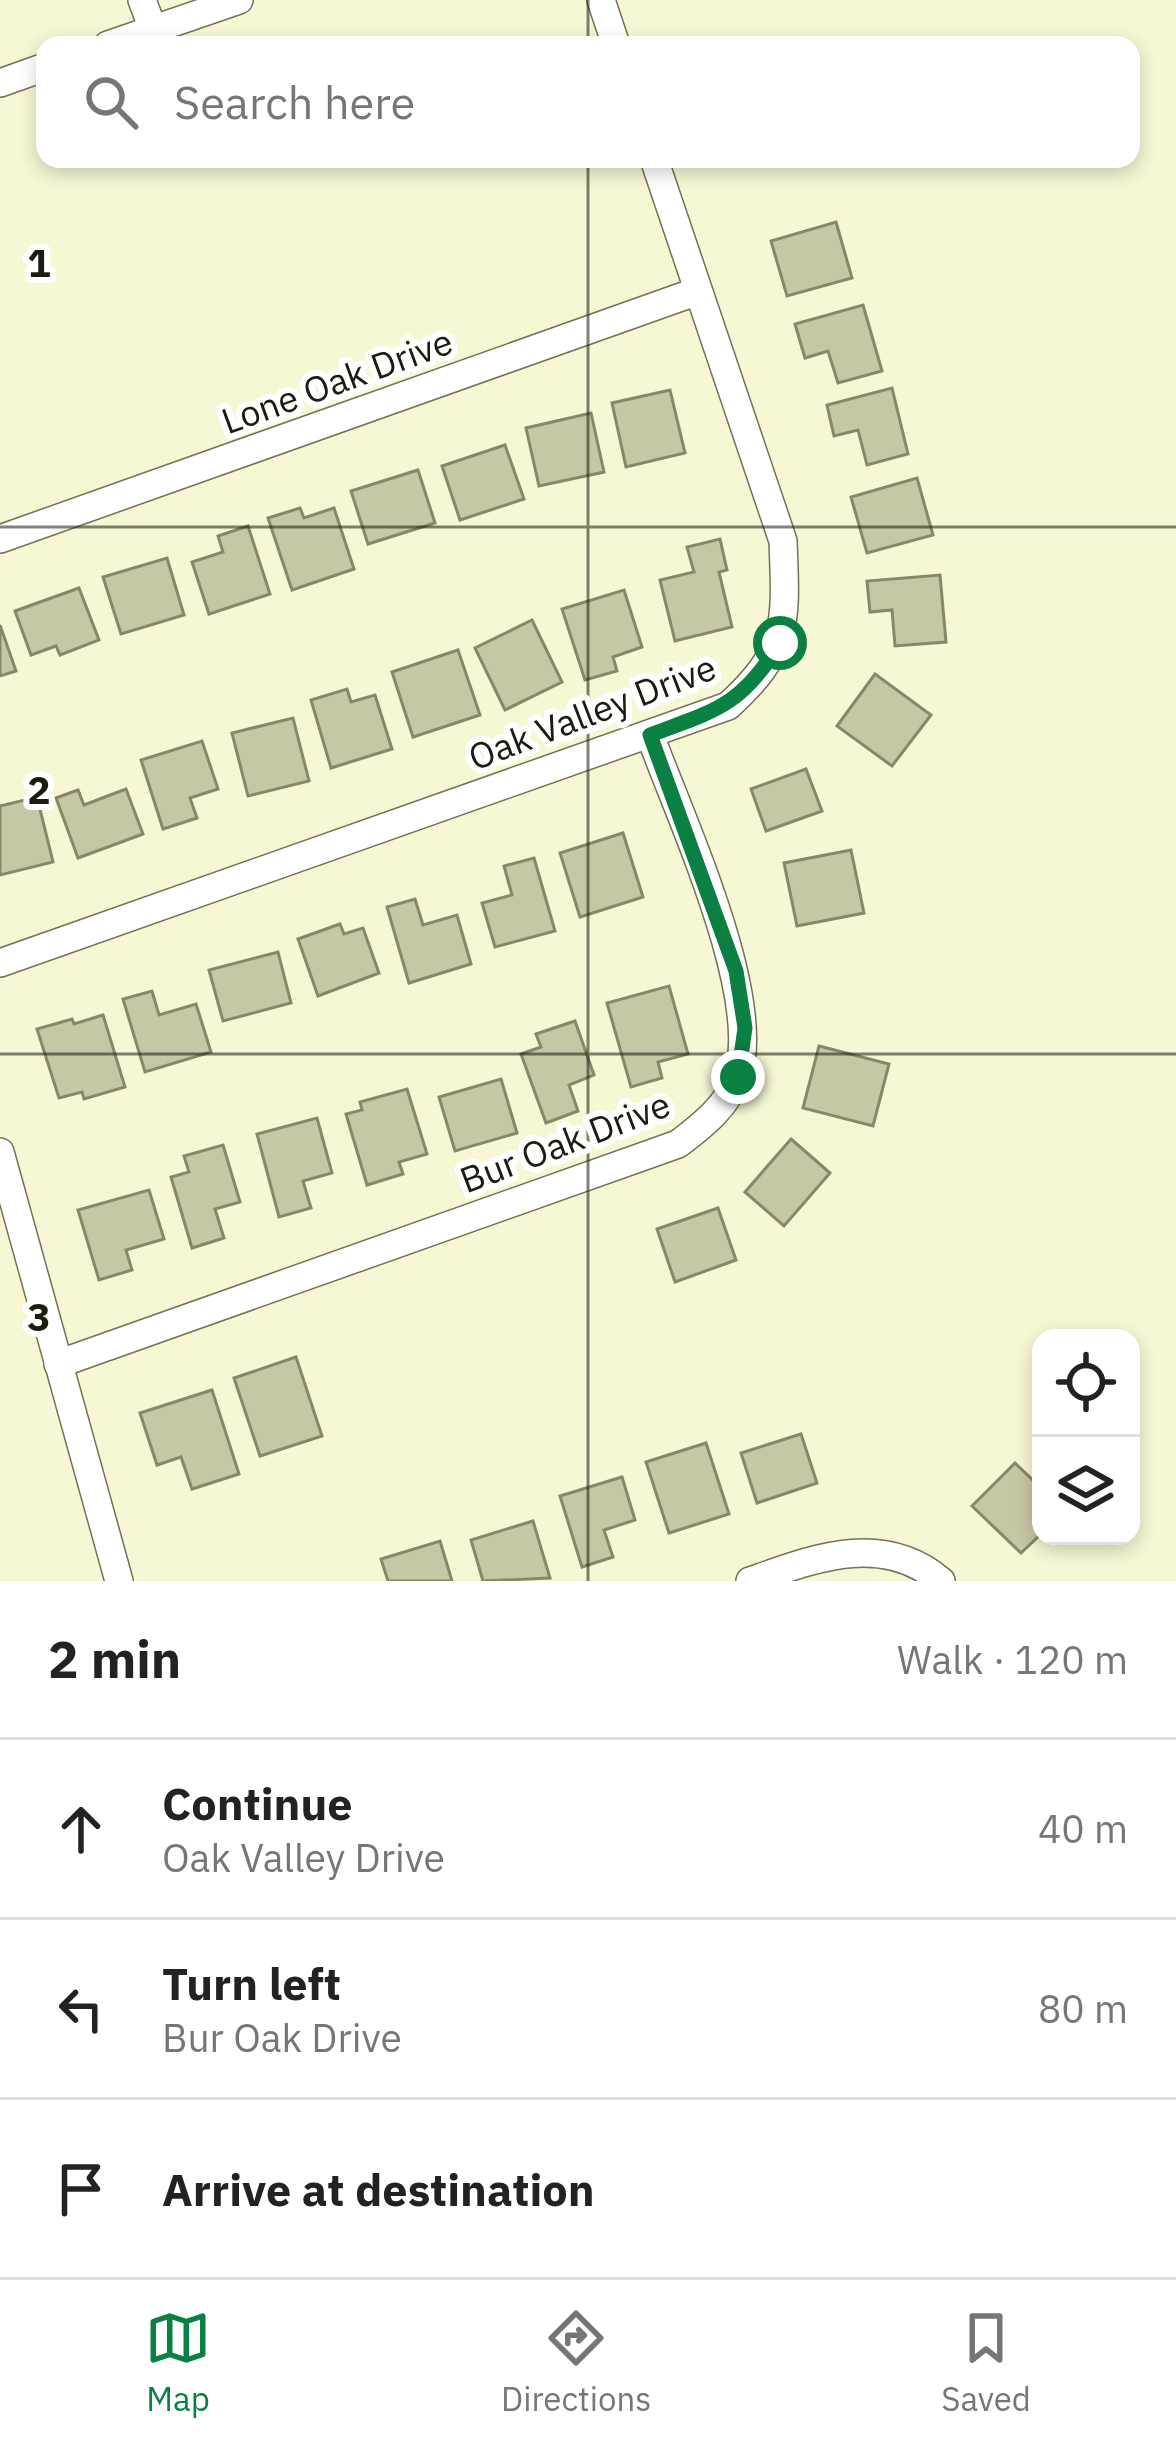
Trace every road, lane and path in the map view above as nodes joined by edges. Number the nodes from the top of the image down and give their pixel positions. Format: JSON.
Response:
{"nodes":[{"id":1,"x":142,"y":0,"type":"edge"},
{"id":2,"x":238,"y":0,"type":"edge"},
{"id":3,"x":601,"y":0,"type":"edge"},
{"id":4,"x":153,"y":29,"type":"junction"},
{"id":5,"x":133,"y":36,"type":"edge"},
{"id":6,"x":613,"y":36,"type":"edge"},
{"id":7,"x":36,"y":70,"type":"edge"},
{"id":8,"x":0,"y":83,"type":"edge"},
{"id":9,"x":657,"y":168,"type":"edge"},
{"id":10,"x":698,"y":291,"type":"junction"},
{"id":11,"x":0,"y":539,"type":"edge"},
{"id":12,"x":650,"y":735,"type":"junction"},
{"id":13,"x":0,"y":963,"type":"edge"},
{"id":14,"x":0,"y":1152,"type":"edge"},
{"id":15,"x":58,"y":1364,"type":"junction"},
{"id":16,"x":118,"y":1581,"type":"edge"},
{"id":17,"x":750,"y":1581,"type":"edge"},
{"id":18,"x":940,"y":1581,"type":"edge"}],
"edges":[{"from":1,"to":4,"type":"street"},
{"from":2,"to":4,"type":"street"},
{"from":3,"to":6,"type":"street"},
{"from":4,"to":5,"type":"street"},
{"from":7,"to":8,"type":"street"},
{"from":9,"to":10,"type":"street","name":"Oak Valley Drive"},
{"from":10,"to":11,"type":"street","name":"Lone Oak Drive"},
{"from":10,"to":12,"type":"street","name":"Oak Valley Drive"},
{"from":12,"to":13,"type":"street","name":"Oak Valley Drive"},
{"from":12,"to":15,"type":"street","name":"Bur Oak Drive"},
{"from":14,"to":15,"type":"street"},
{"from":15,"to":16,"type":"street"},
{"from":17,"to":18,"type":"street"}]}
